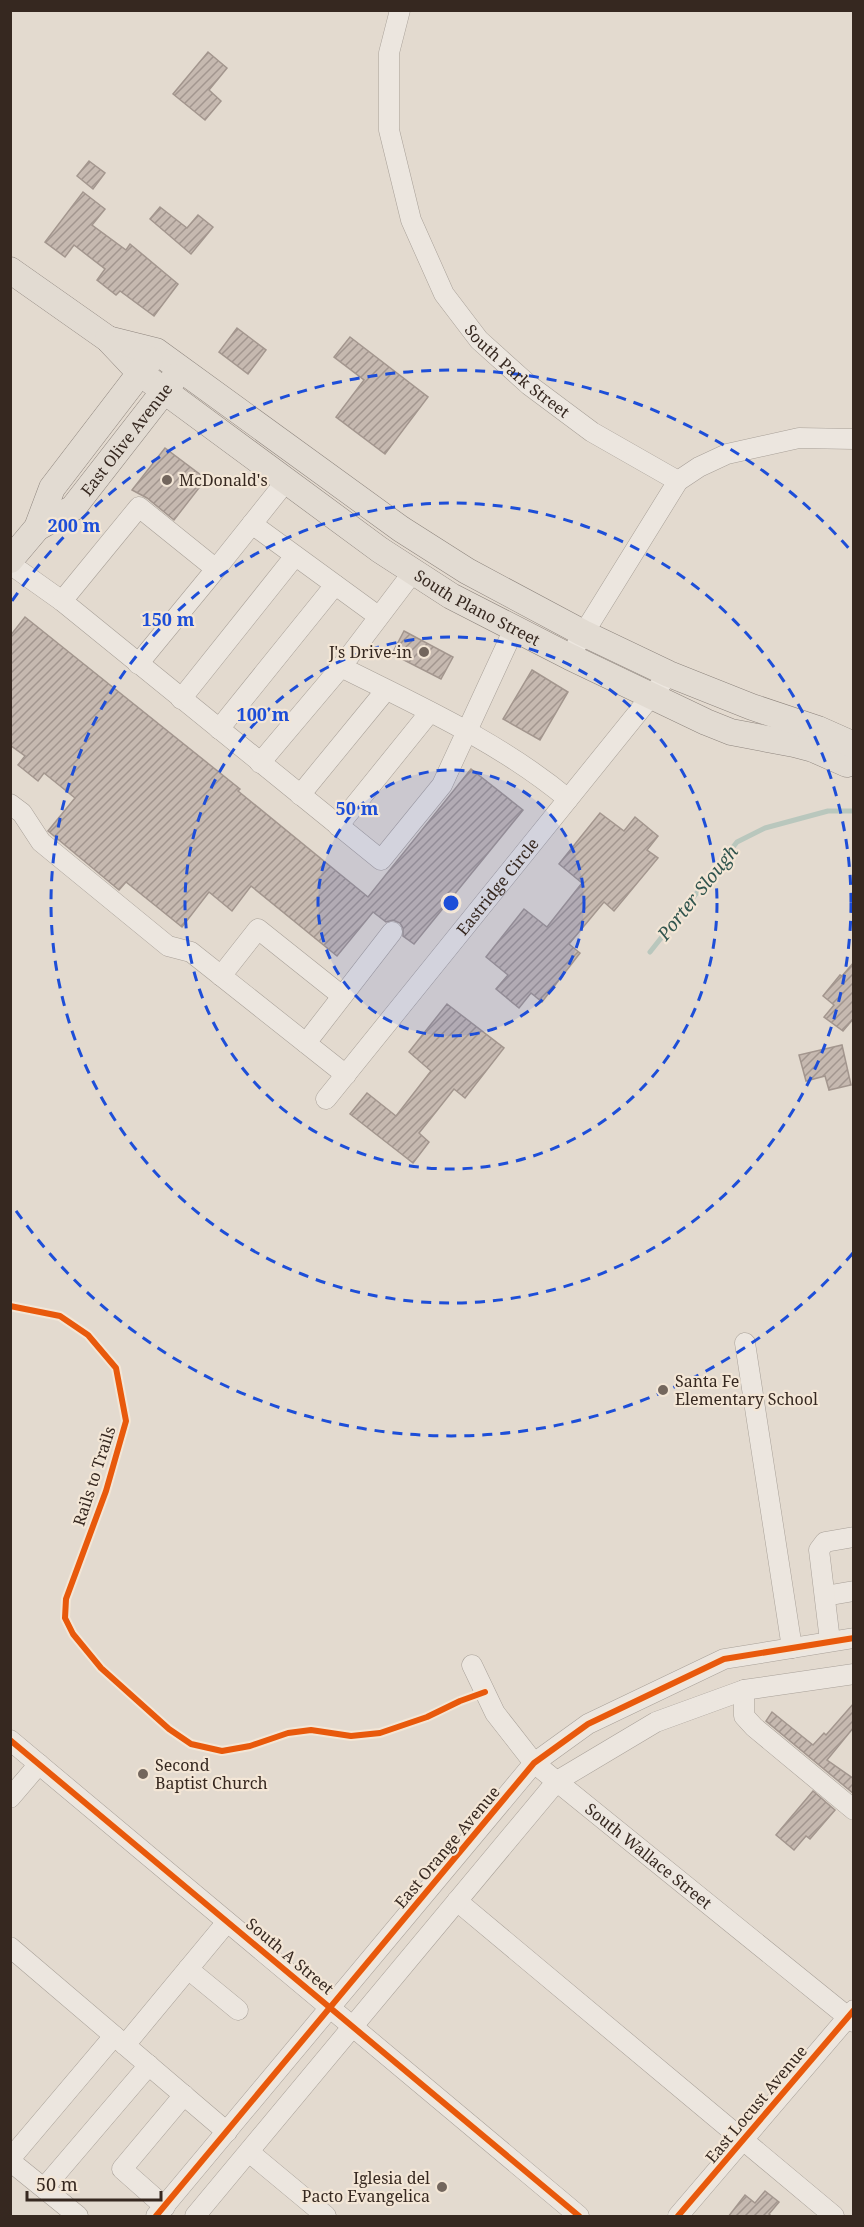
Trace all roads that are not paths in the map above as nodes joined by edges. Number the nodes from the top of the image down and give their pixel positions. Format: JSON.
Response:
{"nodes":[{"id":1,"x":400,"y":10,"type":"edge"},
{"id":2,"x":10,"y":270,"type":"edge"},
{"id":3,"x":108,"y":339,"type":"junction"},
{"id":4,"x":156,"y":351,"type":"junction"},
{"id":5,"x":181,"y":369,"type":"junction"},
{"id":6,"x":140,"y":373,"type":"junction"},
{"id":7,"x":165,"y":391,"type":"junction"},
{"id":8,"x":854,"y":439,"type":"edge"},
{"id":9,"x":287,"y":480,"type":"junction"},
{"id":10,"x":678,"y":481,"type":"junction"},
{"id":11,"x":252,"y":524,"type":"junction"},
{"id":12,"x":37,"y":528,"type":"junction"},
{"id":13,"x":296,"y":556,"type":"junction"},
{"id":14,"x":10,"y":562,"type":"edge"},
{"id":15,"x":216,"y":568,"type":"junction"},
{"id":16,"x":413,"y":572,"type":"junction"},
{"id":17,"x":335,"y":585,"type":"junction"},
{"id":18,"x":513,"y":596,"type":"junction"},
{"id":19,"x":62,"y":601,"type":"junction"},
{"id":20,"x":378,"y":616,"type":"junction"},
{"id":21,"x":514,"y":629,"type":"junction"},
{"id":22,"x":583,"y":633,"type":"junction"},
{"id":23,"x":570,"y":657,"type":"junction"},
{"id":24,"x":138,"y":664,"type":"junction"},
{"id":25,"x":341,"y":667,"type":"junction"},
{"id":26,"x":669,"y":674,"type":"junction"},
{"id":27,"x":386,"y":690,"type":"junction"},
{"id":28,"x":652,"y":696,"type":"junction"},
{"id":29,"x":181,"y":699,"type":"junction"},
{"id":30,"x":430,"y":712,"type":"junction"},
{"id":31,"x":219,"y":729,"type":"junction"},
{"id":32,"x":467,"y":731,"type":"junction"},
{"id":33,"x":854,"y":745,"type":"edge"},
{"id":34,"x":854,"y":762,"type":"edge"},
{"id":35,"x":260,"y":763,"type":"junction"},
{"id":36,"x":300,"y":795,"type":"junction"},
{"id":37,"x":568,"y":799,"type":"junction"},
{"id":38,"x":10,"y":804,"type":"edge"},
{"id":39,"x":338,"y":826,"type":"junction"},
{"id":40,"x":392,"y":932,"type":"dead end"},
{"id":41,"x":221,"y":976,"type":"junction"},
{"id":42,"x":342,"y":996,"type":"junction"},
{"id":43,"x":306,"y":1043,"type":"junction"},
{"id":44,"x":346,"y":1075,"type":"junction"},
{"id":45,"x":326,"y":1099,"type":"dead end"},
{"id":46,"x":745,"y":1342,"type":"dead end"},
{"id":47,"x":854,"y":1537,"type":"edge"},
{"id":48,"x":854,"y":1591,"type":"edge"},
{"id":49,"x":825,"y":1596,"type":"junction"},
{"id":50,"x":854,"y":1638,"type":"edge"},
{"id":51,"x":830,"y":1641,"type":"junction"},
{"id":52,"x":792,"y":1648,"type":"junction"},
{"id":53,"x":472,"y":1665,"type":"dead end"},
{"id":54,"x":854,"y":1674,"type":"edge"},
{"id":55,"x":744,"y":1690,"type":"junction"},
{"id":56,"x":10,"y":1740,"type":"edge"},
{"id":57,"x":534,"y":1763,"type":"junction"},
{"id":58,"x":39,"y":1764,"type":"junction"},
{"id":59,"x":557,"y":1781,"type":"junction"},
{"id":60,"x":10,"y":1798,"type":"edge"},
{"id":61,"x":854,"y":1810,"type":"edge"},
{"id":62,"x":457,"y":1901,"type":"junction"},
{"id":63,"x":228,"y":1922,"type":"junction"},
{"id":64,"x":10,"y":1947,"type":"edge"},
{"id":65,"x":188,"y":1969,"type":"junction"},
{"id":66,"x":330,"y":2008,"type":"junction"},
{"id":67,"x":238,"y":2010,"type":"dead end"},
{"id":68,"x":852,"y":2016,"type":"edge"},
{"id":69,"x":352,"y":2026,"type":"junction"},
{"id":70,"x":120,"y":2041,"type":"junction"},
{"id":71,"x":149,"y":2065,"type":"junction"},
{"id":72,"x":184,"y":2095,"type":"junction"},
{"id":73,"x":227,"y":2132,"type":"junction"},
{"id":74,"x":743,"y":2140,"type":"junction"},
{"id":75,"x":249,"y":2151,"type":"junction"},
{"id":76,"x":10,"y":2160,"type":"edge"},
{"id":77,"x":44,"y":2188,"type":"junction"},
{"id":78,"x":161,"y":2212,"type":"edge"},
{"id":79,"x":78,"y":2217,"type":"edge"},
{"id":80,"x":195,"y":2217,"type":"edge"},
{"id":81,"x":326,"y":2217,"type":"edge"},
{"id":82,"x":579,"y":2217,"type":"edge"},
{"id":83,"x":678,"y":2217,"type":"edge"},
{"id":84,"x":834,"y":2217,"type":"edge"}],
"edges":[{"from":1,"to":10,"type":"street","name":"South Park Street"},
{"from":2,"to":3,"type":"main road"},
{"from":3,"to":4,"type":"main road"},
{"from":3,"to":6,"type":"main road","name":"South Plano Street"},
{"from":4,"to":5,"type":"main road","name":"South Plano Street"},
{"from":4,"to":6,"type":"main road","name":"East Olive Avenue"},
{"from":5,"to":7,"type":"main road","name":"East Olive Avenue"},
{"from":5,"to":18,"type":"main road","name":"South Plano Street"},
{"from":6,"to":7,"type":"main road","name":"South Plano Street"},
{"from":6,"to":12,"type":"main road","name":"East Olive Avenue"},
{"from":7,"to":9,"type":"main road","name":"South Plano Street"},
{"from":7,"to":12,"type":"main road","name":"East Olive Avenue"},
{"from":8,"to":10,"type":"street"},
{"from":9,"to":11,"type":"street"},
{"from":9,"to":16,"type":"main road","name":"South Plano Street"},
{"from":10,"to":22,"type":"street"},
{"from":11,"to":13,"type":"street"},
{"from":11,"to":15,"type":"street"},
{"from":12,"to":14,"type":"main road","name":"East Olive Avenue"},
{"from":13,"to":17,"type":"street"},
{"from":13,"to":29,"type":"street"},
{"from":14,"to":19,"type":"street"},
{"from":15,"to":19,"type":"street"},
{"from":15,"to":24,"type":"street"},
{"from":16,"to":18,"type":"main road"},
{"from":16,"to":20,"type":"street"},
{"from":16,"to":21,"type":"main road","name":"South Plano Street"},
{"from":17,"to":20,"type":"street"},
{"from":17,"to":31,"type":"street"},
{"from":18,"to":22,"type":"main road","name":"South Plano Street"},
{"from":19,"to":24,"type":"street"},
{"from":20,"to":25,"type":"street"},
{"from":21,"to":23,"type":"main road","name":"South Plano Street"},
{"from":21,"to":32,"type":"street"},
{"from":22,"to":23,"type":"street"},
{"from":22,"to":26,"type":"main road","name":"South Plano Street"},
{"from":23,"to":28,"type":"main road","name":"South Plano Street"},
{"from":24,"to":29,"type":"street"},
{"from":25,"to":27,"type":"street"},
{"from":25,"to":35,"type":"street"},
{"from":26,"to":28,"type":"street","name":"Eastridge Circle"},
{"from":26,"to":33,"type":"main road","name":"South Plano Street"},
{"from":27,"to":30,"type":"street"},
{"from":27,"to":36,"type":"street"},
{"from":28,"to":34,"type":"main road","name":"South Plano Street"},
{"from":28,"to":37,"type":"street","name":"Eastridge Circle"},
{"from":29,"to":31,"type":"street"},
{"from":30,"to":32,"type":"street"},
{"from":30,"to":39,"type":"street"},
{"from":31,"to":35,"type":"street"},
{"from":32,"to":37,"type":"street"},
{"from":32,"to":39,"type":"street"},
{"from":35,"to":36,"type":"street"},
{"from":36,"to":39,"type":"street"},
{"from":37,"to":44,"type":"street","name":"Eastridge Circle"},
{"from":38,"to":41,"type":"street"},
{"from":40,"to":42,"type":"street"},
{"from":41,"to":42,"type":"street"},
{"from":41,"to":43,"type":"street"},
{"from":42,"to":43,"type":"street"},
{"from":43,"to":44,"type":"street"},
{"from":44,"to":45,"type":"street","name":"Eastridge Circle"},
{"from":46,"to":52,"type":"street"},
{"from":47,"to":49,"type":"street"},
{"from":48,"to":49,"type":"street"},
{"from":49,"to":51,"type":"street"},
{"from":50,"to":51,"type":"street","name":"East Orange Avenue"},
{"from":51,"to":52,"type":"street","name":"East Orange Avenue"},
{"from":52,"to":57,"type":"street","name":"East Orange Avenue"},
{"from":53,"to":57,"type":"street","name":"South Wallace Street"},
{"from":54,"to":55,"type":"street"},
{"from":55,"to":59,"type":"street"},
{"from":55,"to":61,"type":"street"},
{"from":56,"to":58,"type":"street","name":"South A Street"},
{"from":57,"to":59,"type":"street","name":"South Wallace Street"},
{"from":57,"to":66,"type":"street","name":"East Orange Avenue"},
{"from":58,"to":60,"type":"street"},
{"from":58,"to":63,"type":"street","name":"South A Street"},
{"from":59,"to":62,"type":"street"},
{"from":59,"to":68,"type":"street","name":"South Wallace Street"},
{"from":62,"to":69,"type":"street"},
{"from":62,"to":74,"type":"street"},
{"from":63,"to":65,"type":"street"},
{"from":63,"to":66,"type":"street","name":"South A Street"},
{"from":64,"to":70,"type":"street"},
{"from":65,"to":67,"type":"street"},
{"from":65,"to":70,"type":"street"},
{"from":66,"to":69,"type":"street","name":"South A Street"},
{"from":66,"to":73,"type":"street","name":"East Orange Avenue"},
{"from":68,"to":74,"type":"street","name":"East Locust Avenue"},
{"from":69,"to":75,"type":"street"},
{"from":69,"to":82,"type":"street","name":"South A Street"},
{"from":70,"to":71,"type":"street"},
{"from":70,"to":76,"type":"street"},
{"from":71,"to":72,"type":"street"},
{"from":71,"to":77,"type":"street"},
{"from":72,"to":73,"type":"street"},
{"from":72,"to":78,"type":"street"},
{"from":73,"to":78,"type":"street","name":"East Orange Avenue"},
{"from":74,"to":83,"type":"street","name":"East Locust Avenue"},
{"from":74,"to":84,"type":"street"},
{"from":75,"to":80,"type":"street"},
{"from":75,"to":81,"type":"street"},
{"from":76,"to":77,"type":"street"},
{"from":77,"to":79,"type":"street"}]}
